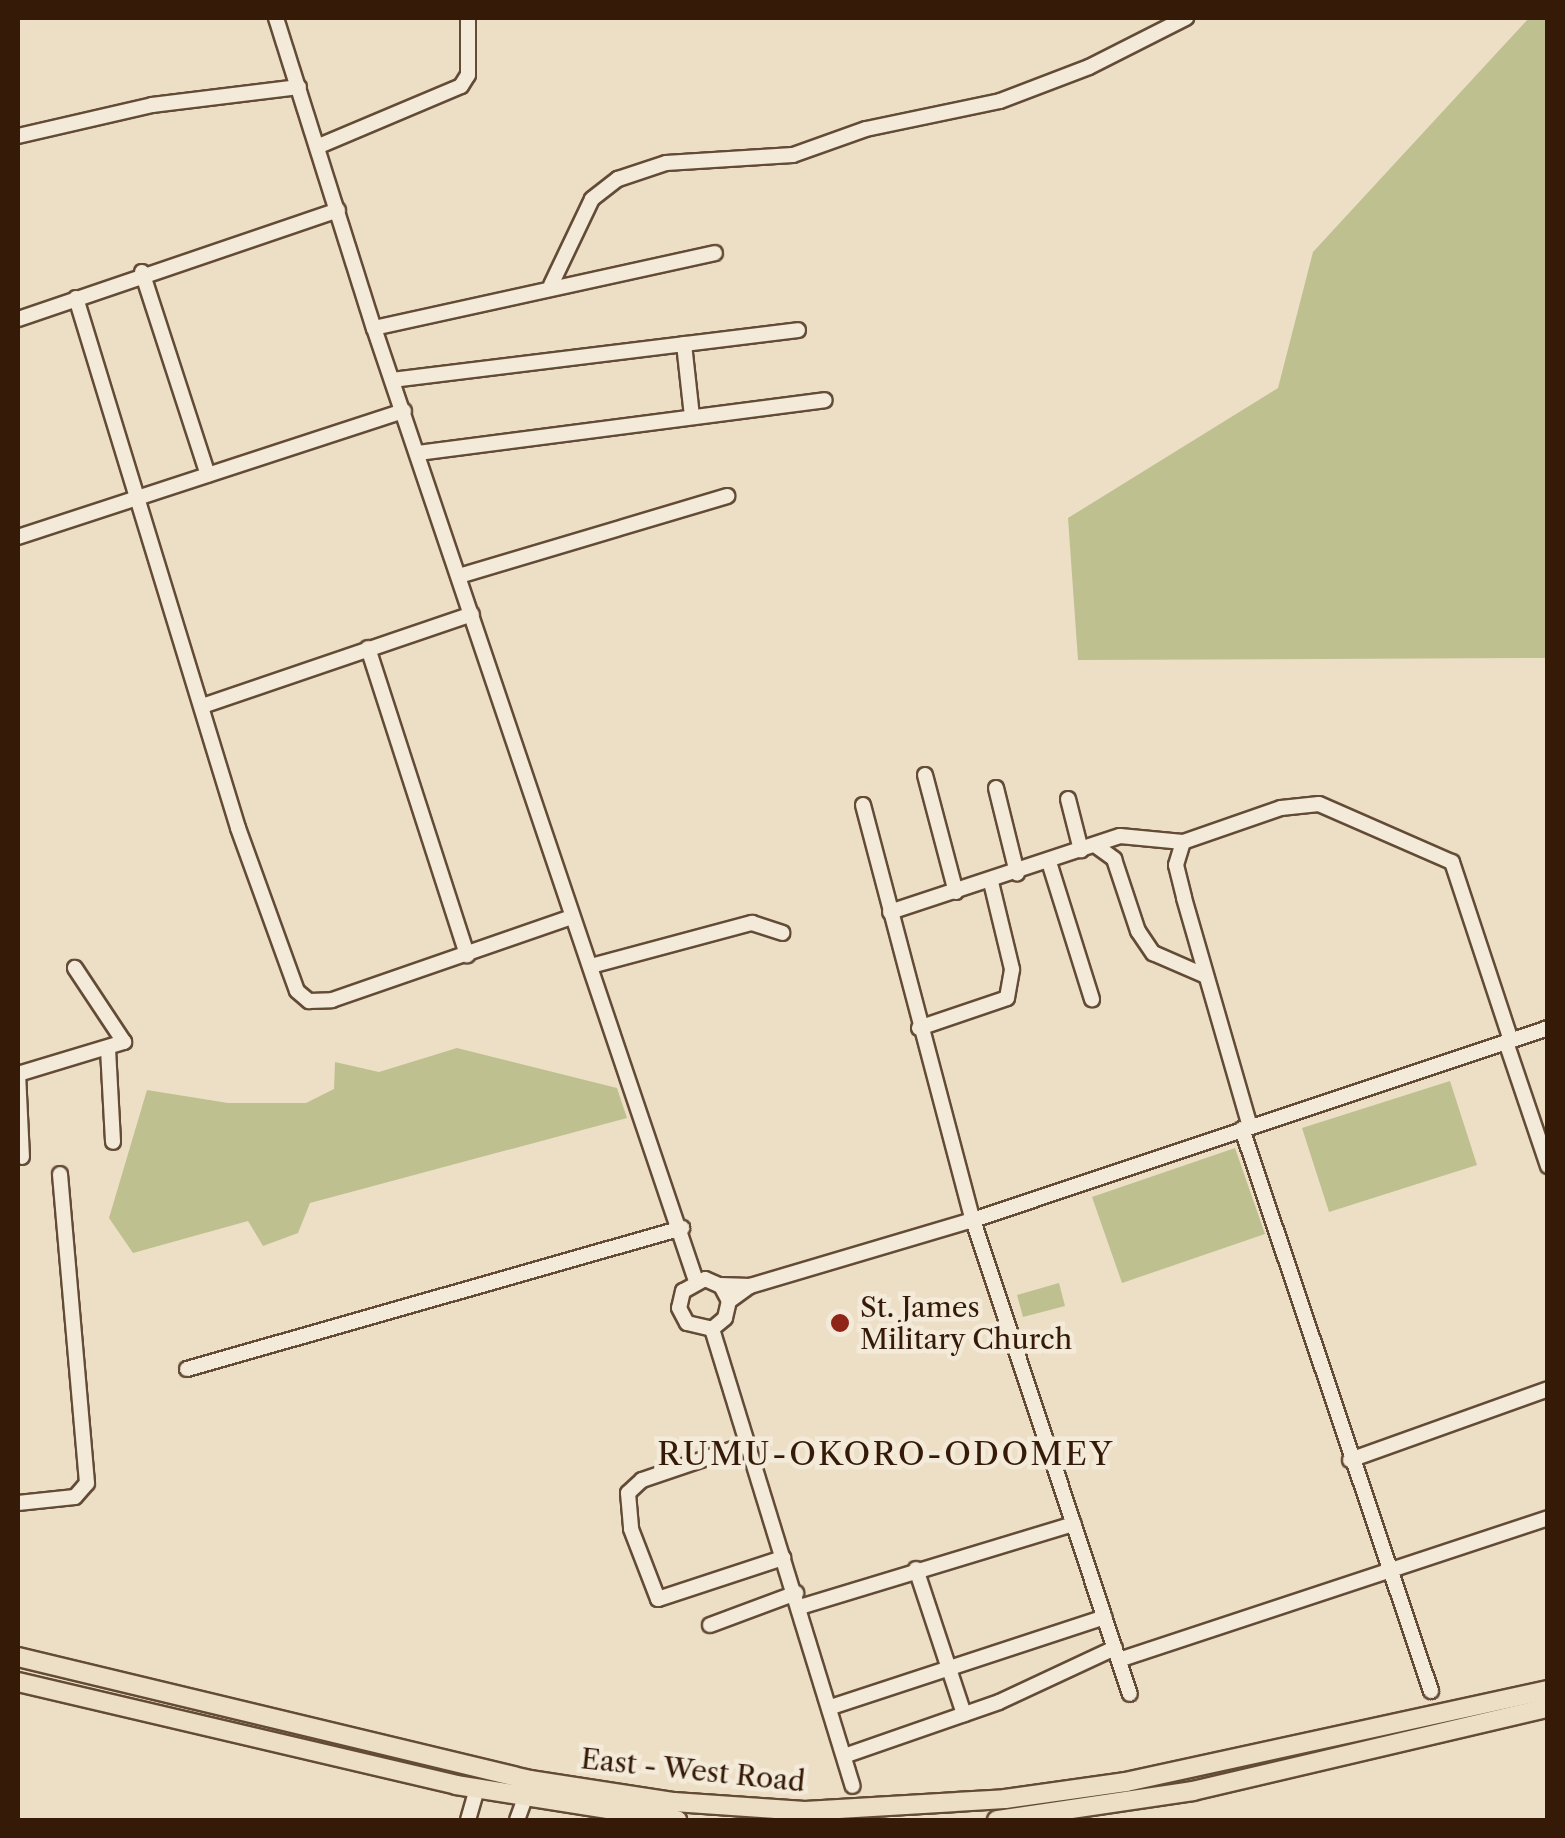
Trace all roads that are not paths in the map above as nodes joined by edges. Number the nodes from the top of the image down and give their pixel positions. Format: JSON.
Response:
{"nodes":[{"id":1,"x":276,"y":18,"type":"edge"},
{"id":2,"x":468,"y":18,"type":"edge"},
{"id":3,"x":1186,"y":18,"type":"edge"},
{"id":4,"x":299,"y":87,"type":"junction"},
{"id":5,"x":18,"y":136,"type":"edge"},
{"id":6,"x":319,"y":146,"type":"junction"},
{"id":7,"x":338,"y":210,"type":"junction"},
{"id":8,"x":715,"y":253,"type":"dead end"},
{"id":9,"x":142,"y":272,"type":"junction"},
{"id":10,"x":551,"y":285,"type":"junction"},
{"id":11,"x":76,"y":298,"type":"junction"},
{"id":12,"x":18,"y":319,"type":"edge"},
{"id":13,"x":374,"y":328,"type":"junction"},
{"id":14,"x":798,"y":330,"type":"dead end"},
{"id":15,"x":684,"y":344,"type":"junction"},
{"id":16,"x":392,"y":380,"type":"junction"},
{"id":17,"x":826,"y":400,"type":"dead end"},
{"id":18,"x":404,"y":411,"type":"junction"},
{"id":19,"x":692,"y":416,"type":"junction"},
{"id":20,"x":418,"y":453,"type":"junction"},
{"id":21,"x":208,"y":475,"type":"junction"},
{"id":22,"x":727,"y":496,"type":"dead end"},
{"id":23,"x":137,"y":498,"type":"junction"},
{"id":24,"x":18,"y":537,"type":"edge"},
{"id":25,"x":459,"y":576,"type":"junction"},
{"id":26,"x":472,"y":614,"type":"junction"},
{"id":27,"x":368,"y":648,"type":"junction"},
{"id":28,"x":202,"y":706,"type":"junction"},
{"id":29,"x":924,"y":775,"type":"dead end"},
{"id":30,"x":996,"y":788,"type":"dead end"},
{"id":31,"x":1068,"y":799,"type":"dead end"},
{"id":32,"x":863,"y":805,"type":"dead end"},
{"id":33,"x":1183,"y":842,"type":"junction"},
{"id":34,"x":1088,"y":848,"type":"junction"},
{"id":35,"x":1049,"y":862,"type":"junction"},
{"id":36,"x":1017,"y":873,"type":"junction"},
{"id":37,"x":991,"y":882,"type":"junction"},
{"id":38,"x":956,"y":892,"type":"junction"},
{"id":39,"x":890,"y":912,"type":"junction"},
{"id":40,"x":572,"y":917,"type":"junction"},
{"id":41,"x":782,"y":933,"type":"dead end"},
{"id":42,"x":467,"y":954,"type":"junction"},
{"id":43,"x":590,"y":966,"type":"junction"},
{"id":44,"x":75,"y":968,"type":"dead end"},
{"id":45,"x":1206,"y":976,"type":"junction"},
{"id":46,"x":1092,"y":999,"type":"dead end"},
{"id":47,"x":920,"y":1028,"type":"junction"},
{"id":48,"x":1548,"y":1028,"type":"edge"},
{"id":49,"x":1509,"y":1041,"type":"junction"},
{"id":50,"x":108,"y":1049,"type":"junction"},
{"id":51,"x":18,"y":1074,"type":"edge"},
{"id":52,"x":1246,"y":1128,"type":"junction"},
{"id":53,"x":113,"y":1142,"type":"dead end"},
{"id":54,"x":22,"y":1157,"type":"dead end"},
{"id":55,"x":1548,"y":1166,"type":"edge"},
{"id":56,"x":60,"y":1174,"type":"dead end"},
{"id":57,"x":973,"y":1220,"type":"junction"},
{"id":58,"x":682,"y":1228,"type":"junction"},
{"id":59,"x":696,"y":1281,"type":"junction"},
{"id":60,"x":720,"y":1285,"type":"junction"},
{"id":61,"x":750,"y":1286,"type":"junction"},
{"id":62,"x":729,"y":1301,"type":"junction"},
{"id":63,"x":712,"y":1329,"type":"junction"},
{"id":64,"x":188,"y":1369,"type":"dead end"},
{"id":65,"x":1548,"y":1389,"type":"edge"},
{"id":66,"x":745,"y":1445,"type":"junction"},
{"id":67,"x":1350,"y":1460,"type":"junction"},
{"id":68,"x":18,"y":1503,"type":"edge"},
{"id":69,"x":1548,"y":1518,"type":"edge"},
{"id":70,"x":1074,"y":1524,"type":"junction"},
{"id":71,"x":783,"y":1558,"type":"junction"},
{"id":72,"x":916,"y":1569,"type":"junction"},
{"id":73,"x":1386,"y":1572,"type":"junction"},
{"id":74,"x":798,"y":1600,"type":"junction"},
{"id":75,"x":1105,"y":1617,"type":"junction"},
{"id":76,"x":710,"y":1624,"type":"dead end"},
{"id":77,"x":1117,"y":1654,"type":"junction"},
{"id":78,"x":18,"y":1657,"type":"edge"},
{"id":79,"x":949,"y":1669,"type":"junction"},
{"id":80,"x":18,"y":1682,"type":"edge"},
{"id":81,"x":1548,"y":1690,"type":"edge"},
{"id":82,"x":1432,"y":1691,"type":"dead end"},
{"id":83,"x":1130,"y":1694,"type":"dead end"},
{"id":84,"x":831,"y":1707,"type":"junction"},
{"id":85,"x":1548,"y":1708,"type":"edge"},
{"id":86,"x":964,"y":1714,"type":"junction"},
{"id":87,"x":844,"y":1756,"type":"junction"},
{"id":88,"x":1234,"y":1771,"type":"junction"},
{"id":89,"x":852,"y":1786,"type":"dead end"},
{"id":90,"x":477,"y":1788,"type":"junction"},
{"id":91,"x":524,"y":1798,"type":"junction"},
{"id":92,"x":468,"y":1820,"type":"edge"},
{"id":93,"x":518,"y":1820,"type":"edge"},
{"id":94,"x":677,"y":1820,"type":"edge"},
{"id":95,"x":997,"y":1820,"type":"edge"}],
"edges":[{"from":1,"to":4,"type":"street"},
{"from":2,"to":6,"type":"street"},
{"from":3,"to":10,"type":"street"},
{"from":4,"to":5,"type":"street"},
{"from":4,"to":6,"type":"street"},
{"from":6,"to":7,"type":"street"},
{"from":7,"to":9,"type":"street"},
{"from":7,"to":13,"type":"street"},
{"from":8,"to":10,"type":"street"},
{"from":9,"to":11,"type":"street"},
{"from":9,"to":21,"type":"street"},
{"from":10,"to":13,"type":"street"},
{"from":11,"to":12,"type":"street"},
{"from":11,"to":23,"type":"street"},
{"from":13,"to":16,"type":"street"},
{"from":14,"to":15,"type":"street"},
{"from":15,"to":16,"type":"street"},
{"from":15,"to":19,"type":"street"},
{"from":16,"to":18,"type":"street"},
{"from":17,"to":19,"type":"street"},
{"from":18,"to":20,"type":"street"},
{"from":18,"to":21,"type":"street"},
{"from":19,"to":20,"type":"street"},
{"from":20,"to":25,"type":"street"},
{"from":21,"to":23,"type":"street"},
{"from":22,"to":25,"type":"street"},
{"from":23,"to":24,"type":"street"},
{"from":23,"to":28,"type":"street"},
{"from":25,"to":26,"type":"street"},
{"from":26,"to":27,"type":"street"},
{"from":26,"to":40,"type":"street"},
{"from":27,"to":28,"type":"street"},
{"from":27,"to":42,"type":"street"},
{"from":28,"to":42,"type":"street"},
{"from":29,"to":38,"type":"street"},
{"from":30,"to":36,"type":"street"},
{"from":31,"to":34,"type":"street"},
{"from":32,"to":39,"type":"street"},
{"from":33,"to":34,"type":"street"},
{"from":33,"to":45,"type":"street"},
{"from":33,"to":49,"type":"street"},
{"from":34,"to":35,"type":"street"},
{"from":34,"to":45,"type":"street"},
{"from":35,"to":36,"type":"street"},
{"from":35,"to":46,"type":"street"},
{"from":36,"to":37,"type":"street"},
{"from":37,"to":38,"type":"street"},
{"from":37,"to":47,"type":"street"},
{"from":38,"to":39,"type":"street"},
{"from":39,"to":47,"type":"street"},
{"from":40,"to":42,"type":"street"},
{"from":40,"to":43,"type":"street"},
{"from":41,"to":43,"type":"street"},
{"from":43,"to":58,"type":"street"},
{"from":44,"to":50,"type":"street"},
{"from":45,"to":52,"type":"street"},
{"from":47,"to":57,"type":"street"},
{"from":48,"to":49,"type":"street"},
{"from":49,"to":52,"type":"street"},
{"from":49,"to":55,"type":"street"},
{"from":50,"to":51,"type":"street"},
{"from":50,"to":53,"type":"street"},
{"from":51,"to":54,"type":"street"},
{"from":52,"to":57,"type":"street"},
{"from":52,"to":67,"type":"street"},
{"from":56,"to":68,"type":"street"},
{"from":57,"to":61,"type":"street"},
{"from":57,"to":70,"type":"street"},
{"from":58,"to":59,"type":"street"},
{"from":58,"to":64,"type":"street"},
{"from":59,"to":60,"type":"street"},
{"from":59,"to":63,"type":"street"},
{"from":60,"to":61,"type":"street"},
{"from":60,"to":62,"type":"street"},
{"from":61,"to":62,"type":"street"},
{"from":62,"to":63,"type":"street"},
{"from":63,"to":66,"type":"street"},
{"from":65,"to":67,"type":"street"},
{"from":66,"to":71,"type":"street"},
{"from":66,"to":71,"type":"street"},
{"from":67,"to":73,"type":"street"},
{"from":69,"to":73,"type":"street"},
{"from":70,"to":72,"type":"street"},
{"from":70,"to":75,"type":"street"},
{"from":71,"to":74,"type":"street"},
{"from":72,"to":74,"type":"street"},
{"from":72,"to":79,"type":"street"},
{"from":73,"to":77,"type":"street"},
{"from":73,"to":82,"type":"street"},
{"from":74,"to":76,"type":"street"},
{"from":74,"to":84,"type":"street"},
{"from":75,"to":77,"type":"street"},
{"from":75,"to":79,"type":"street"},
{"from":77,"to":83,"type":"street"},
{"from":77,"to":86,"type":"street"},
{"from":78,"to":88,"type":"main road","name":"East - West Road"},
{"from":79,"to":84,"type":"street"},
{"from":79,"to":86,"type":"street"},
{"from":80,"to":90,"type":"main road","name":"East - West Road"},
{"from":81,"to":88,"type":"main road","name":"East - West Road"},
{"from":84,"to":87,"type":"street"},
{"from":85,"to":88,"type":"main road","name":"East - West Road"},
{"from":86,"to":87,"type":"street"},
{"from":87,"to":89,"type":"street"},
{"from":88,"to":95,"type":"main road","name":"East - West Road"},
{"from":90,"to":91,"type":"main road","name":"East - West Road"},
{"from":90,"to":92,"type":"street"},
{"from":91,"to":93,"type":"street"},
{"from":91,"to":94,"type":"main road","name":"East - West Road"}]}
